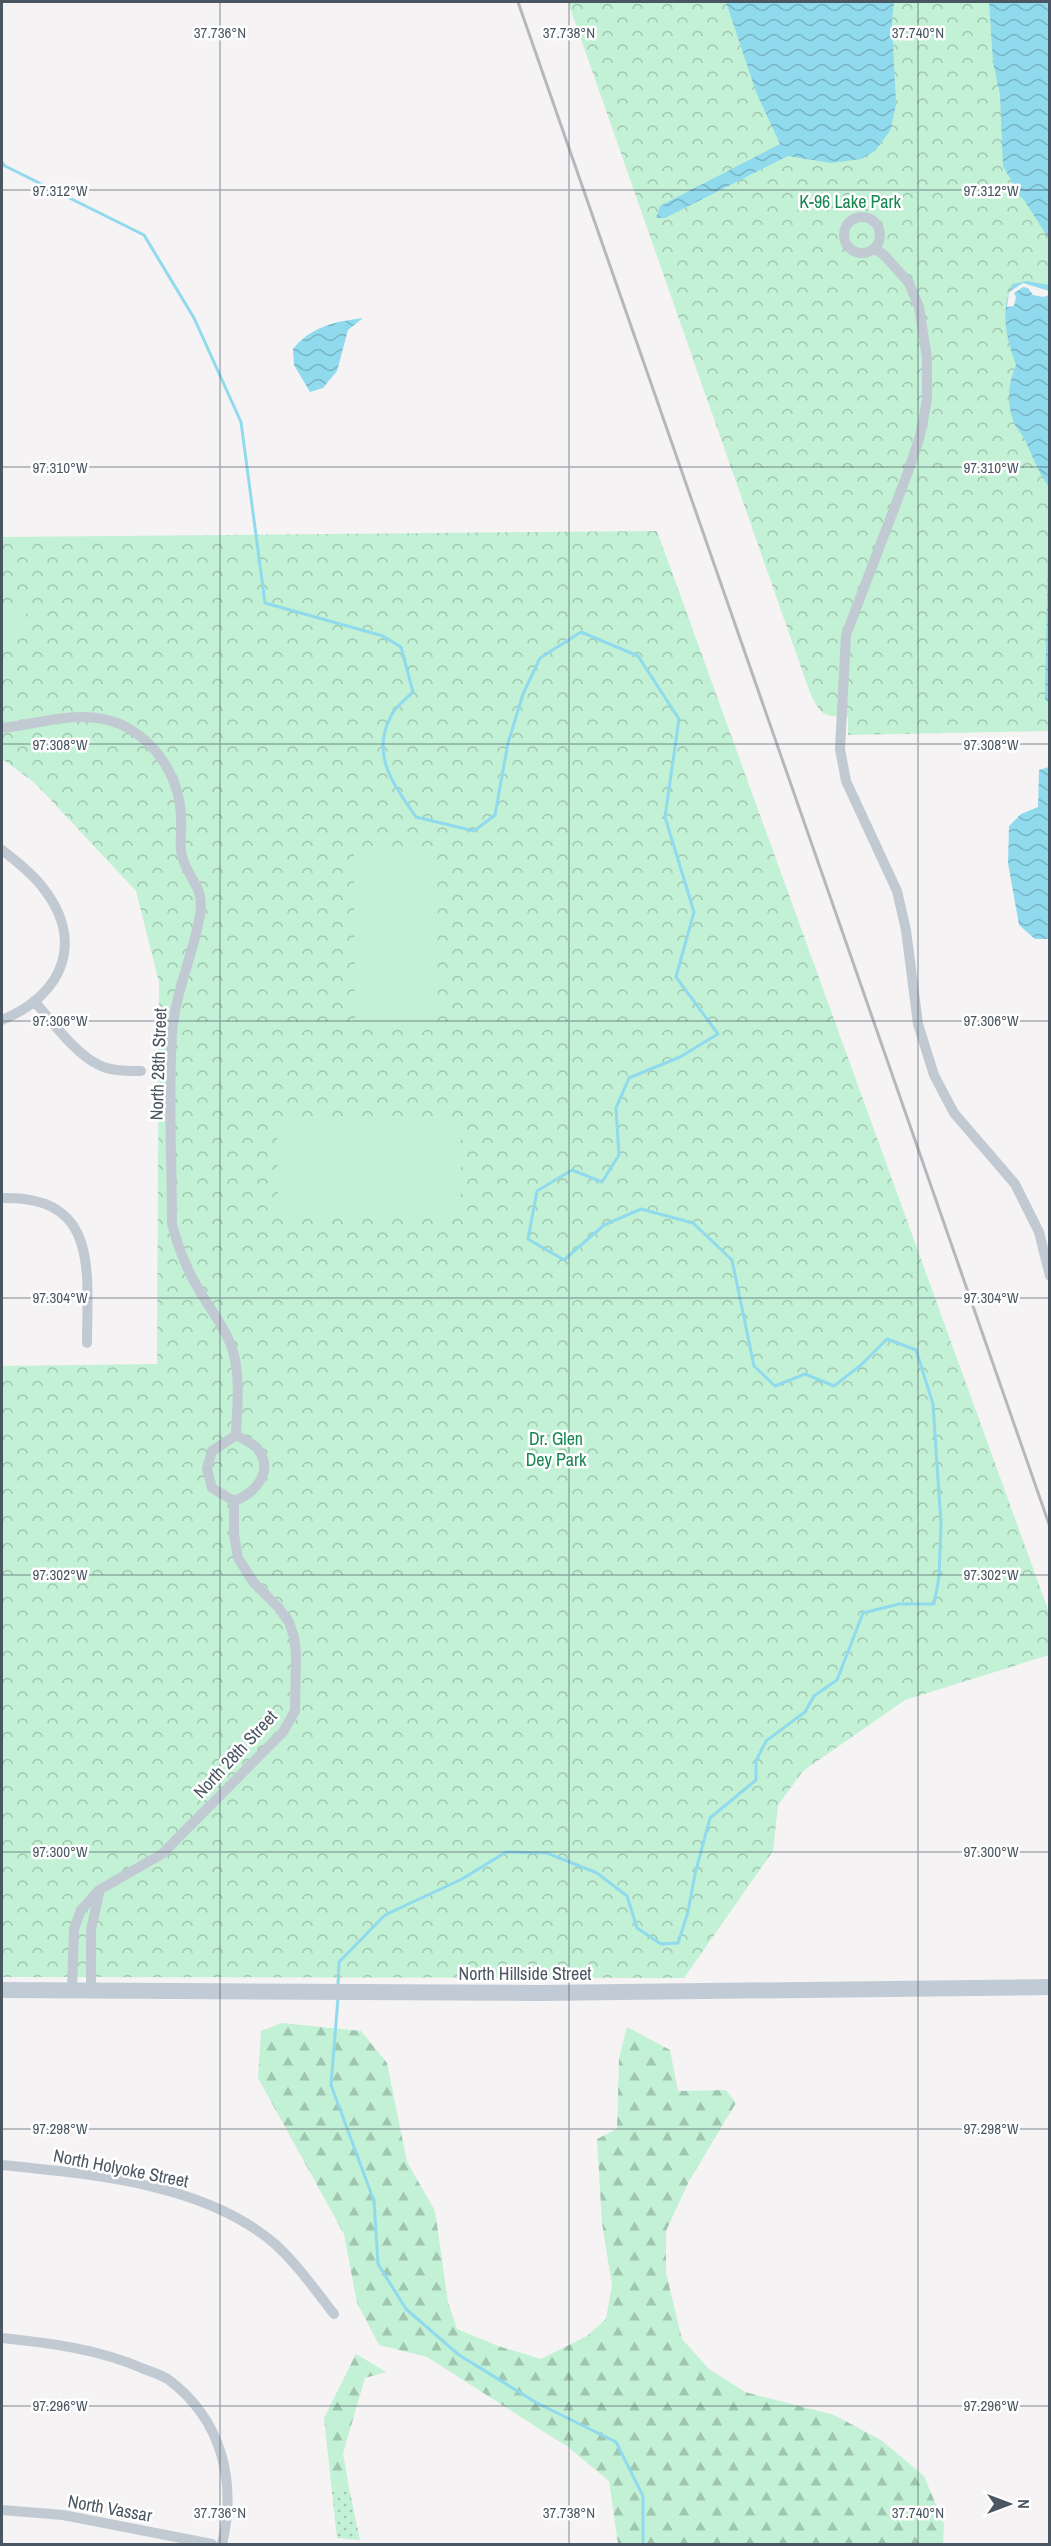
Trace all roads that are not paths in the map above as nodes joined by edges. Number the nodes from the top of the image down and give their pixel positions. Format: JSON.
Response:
{"nodes":[{"id":1,"x":875,"y":248,"type":"dead end"},
{"id":2,"x":2,"y":728,"type":"edge"},
{"id":3,"x":2,"y":850,"type":"edge"},
{"id":4,"x":34,"y":1001,"type":"junction"},
{"id":5,"x":2,"y":1020,"type":"edge"},
{"id":6,"x":141,"y":1071,"type":"dead end"},
{"id":7,"x":2,"y":1198,"type":"edge"},
{"id":8,"x":1050,"y":1276,"type":"edge"},
{"id":9,"x":87,"y":1343,"type":"dead end"},
{"id":10,"x":236,"y":1435,"type":"junction"},
{"id":11,"x":234,"y":1501,"type":"junction"},
{"id":12,"x":99,"y":1890,"type":"junction"},
{"id":13,"x":1050,"y":1987,"type":"edge"},
{"id":14,"x":2,"y":1990,"type":"edge"},
{"id":15,"x":72,"y":1991,"type":"junction"},
{"id":16,"x":90,"y":1991,"type":"junction"},
{"id":17,"x":2,"y":2165,"type":"edge"},
{"id":18,"x":334,"y":2314,"type":"dead end"},
{"id":19,"x":2,"y":2338,"type":"edge"},
{"id":20,"x":2,"y":2510,"type":"edge"},
{"id":21,"x":212,"y":2544,"type":"edge"},
{"id":22,"x":222,"y":2544,"type":"edge"}],
"edges":[{"from":1,"to":8,"type":"street"},
{"from":2,"to":10,"type":"street","name":"North 28th Street"},
{"from":3,"to":4,"type":"street"},
{"from":4,"to":5,"type":"street"},
{"from":4,"to":6,"type":"street"},
{"from":7,"to":9,"type":"street"},
{"from":10,"to":11,"type":"street"},
{"from":10,"to":11,"type":"street"},
{"from":11,"to":12,"type":"street","name":"North 28th Street"},
{"from":12,"to":15,"type":"street","name":"North 28th Street"},
{"from":12,"to":16,"type":"street"},
{"from":13,"to":16,"type":"main road","name":"North Hillside Street"},
{"from":14,"to":15,"type":"main road","name":"North Hillside Street"},
{"from":15,"to":16,"type":"main road","name":"North Hillside Street"},
{"from":17,"to":18,"type":"street","name":"North Holyoke Street"},
{"from":19,"to":22,"type":"street"},
{"from":20,"to":21,"type":"street","name":"North Vassar"}]}
